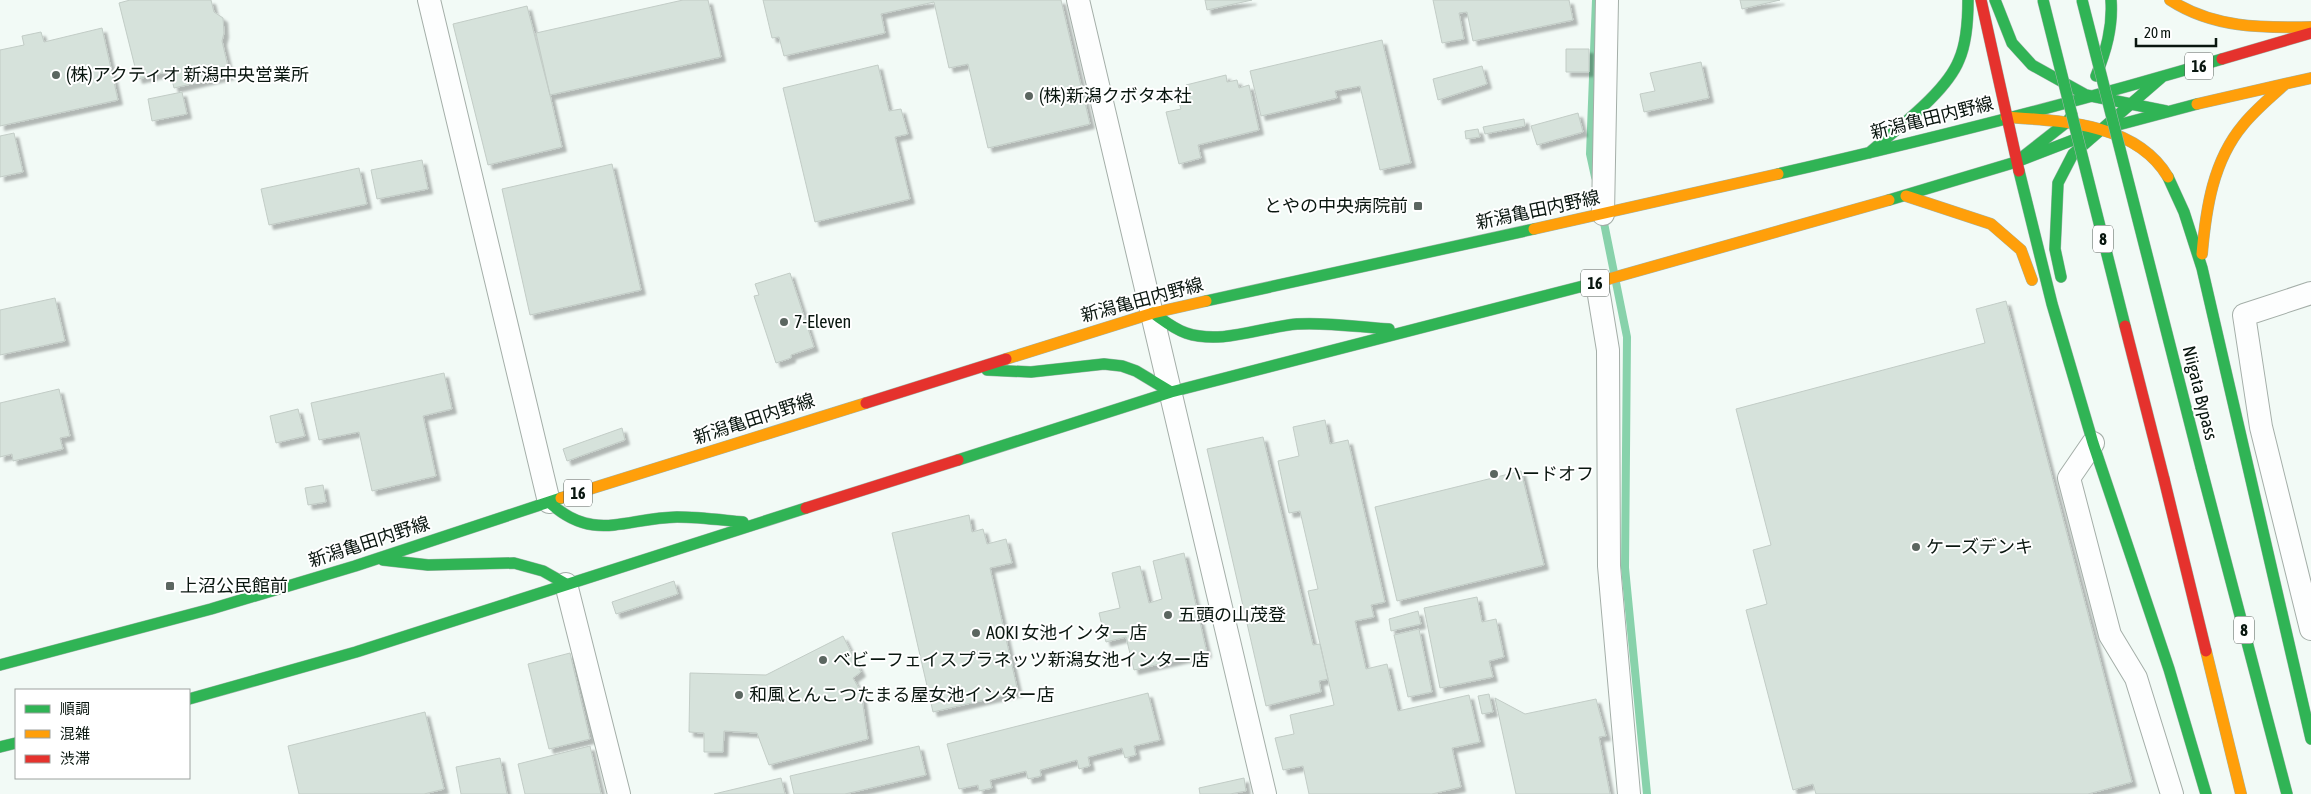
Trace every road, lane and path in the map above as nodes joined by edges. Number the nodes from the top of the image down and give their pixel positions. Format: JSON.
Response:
{"nodes":[{"id":1,"x":429,"y":0,"type":"edge"},
{"id":2,"x":1078,"y":0,"type":"edge"},
{"id":3,"x":1607,"y":0,"type":"edge"},
{"id":4,"x":1968,"y":0,"type":"edge"},
{"id":5,"x":1981,"y":0,"type":"edge"},
{"id":6,"x":1995,"y":0,"type":"edge"},
{"id":7,"x":2043,"y":0,"type":"edge"},
{"id":8,"x":2082,"y":0,"type":"edge"},
{"id":9,"x":2111,"y":0,"type":"edge"},
{"id":10,"x":2170,"y":0,"type":"edge"},
{"id":11,"x":2311,"y":27,"type":"edge"},
{"id":12,"x":2311,"y":33,"type":"edge"},
{"id":13,"x":2162,"y":77,"type":"junction"},
{"id":14,"x":2311,"y":78,"type":"edge"},
{"id":15,"x":2284,"y":85,"type":"junction"},
{"id":16,"x":2086,"y":95,"type":"junction"},
{"id":17,"x":2130,"y":105,"type":"junction"},
{"id":18,"x":2166,"y":111,"type":"junction"},
{"id":19,"x":2006,"y":117,"type":"junction"},
{"id":20,"x":2066,"y":122,"type":"junction"},
{"id":21,"x":2099,"y":130,"type":"junction"},
{"id":22,"x":1869,"y":152,"type":"junction"},
{"id":23,"x":2016,"y":162,"type":"junction"},
{"id":24,"x":1906,"y":196,"type":"junction"},
{"id":25,"x":1604,"y":214,"type":"junction"},
{"id":26,"x":2202,"y":268,"type":"junction"},
{"id":27,"x":1597,"y":283,"type":"junction"},
{"id":28,"x":2063,"y":288,"type":"dead end"},
{"id":29,"x":2311,"y":293,"type":"edge"},
{"id":30,"x":1153,"y":313,"type":"junction"},
{"id":31,"x":2068,"y":317,"type":"dead end"},
{"id":32,"x":1410,"y":331,"type":"junction"},
{"id":33,"x":968,"y":369,"type":"junction"},
{"id":34,"x":1171,"y":392,"type":"junction"},
{"id":35,"x":2093,"y":443,"type":"junction"},
{"id":36,"x":549,"y":502,"type":"junction"},
{"id":37,"x":757,"y":523,"type":"junction"},
{"id":38,"x":374,"y":560,"type":"junction"},
{"id":39,"x":566,"y":584,"type":"junction"},
{"id":40,"x":2311,"y":630,"type":"edge"},
{"id":41,"x":0,"y":665,"type":"edge"},
{"id":42,"x":190,"y":699,"type":"edge"},
{"id":43,"x":2311,"y":739,"type":"edge"},
{"id":44,"x":15,"y":743,"type":"edge"},
{"id":45,"x":0,"y":747,"type":"edge"},
{"id":46,"x":619,"y":794,"type":"edge"},
{"id":47,"x":1265,"y":794,"type":"edge"},
{"id":48,"x":1629,"y":794,"type":"edge"},
{"id":49,"x":2172,"y":794,"type":"edge"},
{"id":50,"x":2206,"y":794,"type":"edge"},
{"id":51,"x":2241,"y":794,"type":"edge"},
{"id":52,"x":2287,"y":794,"type":"edge"}],
"edges":[{"from":1,"to":36,"type":"street"},
{"from":2,"to":30,"type":"street"},
{"from":3,"to":25,"type":"street"},
{"from":4,"to":22,"type":"main road"},
{"from":5,"to":19,"type":"main road"},
{"from":6,"to":16,"type":"main road"},
{"from":7,"to":51,"type":"main road","number":"8","bridge":true},
{"from":8,"to":52,"type":"main road","name":"Niigata Bypass","number":"8","bridge":true},
{"from":9,"to":16,"type":"main road"},
{"from":10,"to":11,"type":"main road"},
{"from":12,"to":13,"type":"main road","name":"新潟亀田内野線","number":"16"},
{"from":13,"to":16,"type":"main road","name":"新潟亀田内野線","number":"16"},
{"from":13,"to":17,"type":"main road"},
{"from":14,"to":15,"type":"main road","number":"16"},
{"from":15,"to":18,"type":"main road","number":"16"},
{"from":15,"to":26,"type":"main road"},
{"from":16,"to":17,"type":"main road"},
{"from":16,"to":19,"type":"main road","name":"新潟亀田内野線","number":"16"},
{"from":16,"to":20,"type":"main road"},
{"from":17,"to":18,"type":"main road"},
{"from":17,"to":21,"type":"main road"},
{"from":18,"to":21,"type":"main road","number":"16"},
{"from":19,"to":20,"type":"main road"},
{"from":19,"to":22,"type":"main road","name":"新潟亀田内野線","number":"16"},
{"from":19,"to":23,"type":"main road"},
{"from":20,"to":21,"type":"main road"},
{"from":20,"to":23,"type":"main road"},
{"from":21,"to":23,"type":"main road","number":"16"},
{"from":21,"to":26,"type":"main road"},
{"from":21,"to":28,"type":"main road"},
{"from":22,"to":25,"type":"main road","name":"新潟亀田内野線","number":"16"},
{"from":23,"to":24,"type":"main road","number":"16"},
{"from":23,"to":35,"type":"main road"},
{"from":24,"to":27,"type":"main road","number":"16"},
{"from":24,"to":35,"type":"main road"},
{"from":25,"to":30,"type":"main road","name":"新潟亀田内野線","number":"16"},
{"from":26,"to":43,"type":"main road"},
{"from":27,"to":32,"type":"main road","number":"16"},
{"from":27,"to":48,"type":"street"},
{"from":29,"to":40,"type":"street"},
{"from":30,"to":32,"type":"main road"},
{"from":30,"to":33,"type":"main road","name":"新潟亀田内野線","number":"16"},
{"from":30,"to":34,"type":"street"},
{"from":31,"to":35,"type":"main road"},
{"from":32,"to":34,"type":"main road","number":"16"},
{"from":33,"to":34,"type":"main road"},
{"from":33,"to":36,"type":"main road","name":"新潟亀田内野線","number":"16"},
{"from":34,"to":37,"type":"main road","number":"16"},
{"from":34,"to":47,"type":"street"},
{"from":35,"to":49,"type":"street"},
{"from":35,"to":50,"type":"main road"},
{"from":36,"to":37,"type":"main road"},
{"from":36,"to":38,"type":"main road","name":"新潟亀田内野線","number":"16"},
{"from":37,"to":39,"type":"main road","number":"16"},
{"from":38,"to":39,"type":"main road"},
{"from":38,"to":41,"type":"main road","name":"新潟亀田内野線","number":"16"},
{"from":39,"to":42,"type":"main road","number":"16"},
{"from":39,"to":46,"type":"street"},
{"from":44,"to":45,"type":"main road"}]}
